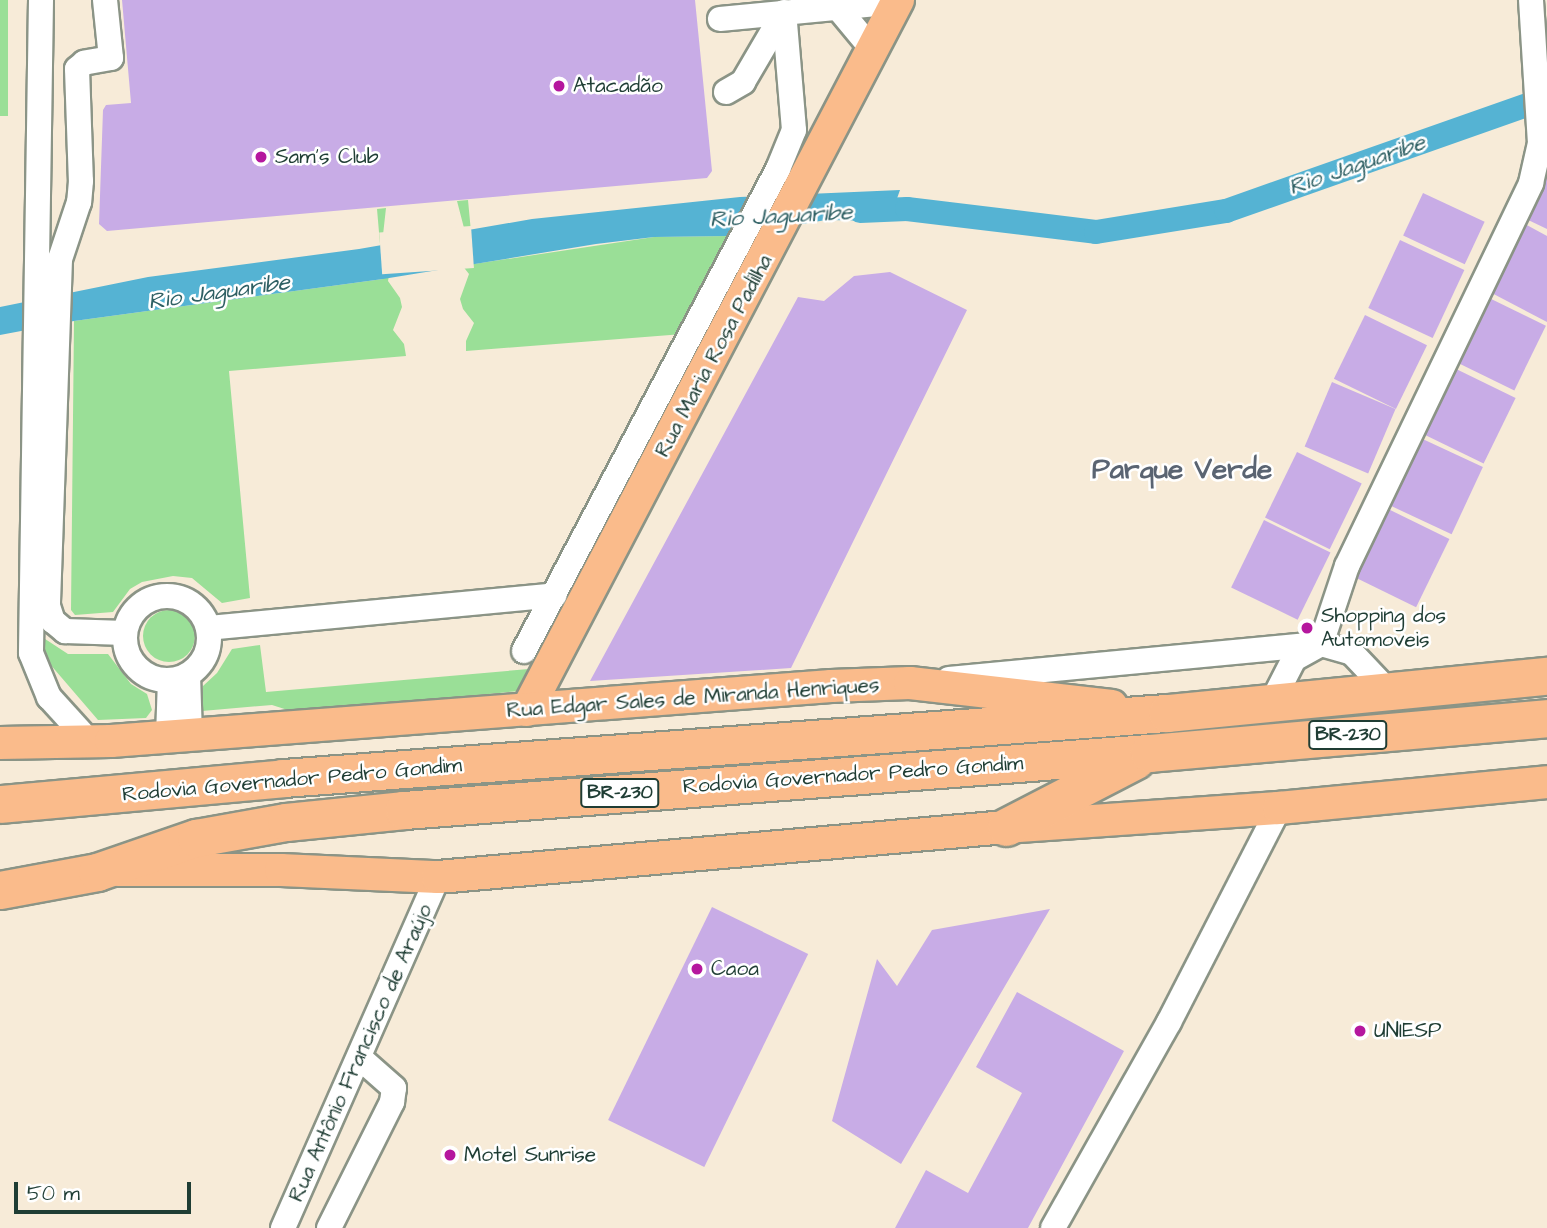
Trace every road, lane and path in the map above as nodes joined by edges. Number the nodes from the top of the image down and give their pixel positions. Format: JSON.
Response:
{"nodes":[{"id":1,"x":41,"y":0,"type":"edge"},
{"id":2,"x":106,"y":0,"type":"edge"},
{"id":3,"x":1531,"y":0,"type":"edge"},
{"id":4,"x":897,"y":1,"type":"edge"},
{"id":5,"x":838,"y":8,"type":"junction"},
{"id":6,"x":733,"y":12,"type":"edge"},
{"id":7,"x":784,"y":12,"type":"junction"},
{"id":8,"x":872,"y":49,"type":"junction"},
{"id":9,"x":726,"y":92,"type":"dead end"},
{"id":10,"x":790,"y":178,"type":"junction"},
{"id":11,"x":48,"y":285,"type":"junction"},
{"id":12,"x":48,"y":331,"type":"junction"},
{"id":13,"x":554,"y":595,"type":"junction"},
{"id":14,"x":208,"y":628,"type":"junction"},
{"id":15,"x":125,"y":633,"type":"junction"},
{"id":16,"x":1321,"y":644,"type":"junction"},
{"id":17,"x":524,"y":652,"type":"dead end"},
{"id":18,"x":1547,"y":676,"type":"edge"},
{"id":19,"x":179,"y":677,"type":"junction"},
{"id":20,"x":910,"y":683,"type":"junction"},
{"id":21,"x":1388,"y":691,"type":"junction"},
{"id":22,"x":1272,"y":702,"type":"junction"},
{"id":23,"x":527,"y":710,"type":"junction"},
{"id":24,"x":1167,"y":713,"type":"junction"},
{"id":25,"x":1547,"y":718,"type":"edge"},
{"id":26,"x":179,"y":736,"type":"junction"},
{"id":27,"x":77,"y":742,"type":"junction"},
{"id":28,"x":0,"y":743,"type":"edge"},
{"id":29,"x":1149,"y":753,"type":"junction"},
{"id":30,"x":1547,"y":782,"type":"edge"},
{"id":31,"x":0,"y":804,"type":"edge"},
{"id":32,"x":1279,"y":808,"type":"junction"},
{"id":33,"x":1006,"y":827,"type":"junction"},
{"id":34,"x":97,"y":872,"type":"junction"},
{"id":35,"x":438,"y":877,"type":"junction"},
{"id":36,"x":10,"y":891,"type":"edge"},
{"id":37,"x":360,"y":1058,"type":"junction"},
{"id":38,"x":276,"y":1227,"type":"edge"},
{"id":39,"x":329,"y":1228,"type":"edge"},
{"id":40,"x":1053,"y":1228,"type":"edge"}],
"edges":[{"from":1,"to":11,"type":"street"},
{"from":2,"to":11,"type":"street"},
{"from":3,"to":16,"type":"street"},
{"from":4,"to":5,"type":"street"},
{"from":4,"to":8,"type":"main road","name":"Rua Maria Rosa Padilha"},
{"from":5,"to":7,"type":"street"},
{"from":5,"to":8,"type":"street"},
{"from":6,"to":7,"type":"street"},
{"from":7,"to":9,"type":"street"},
{"from":7,"to":10,"type":"street"},
{"from":8,"to":10,"type":"main road","name":"Rua Maria Rosa Padilha"},
{"from":10,"to":13,"type":"street"},
{"from":10,"to":23,"type":"main road","name":"Rua Maria Rosa Padilha"},
{"from":11,"to":12,"type":"street"},
{"from":12,"to":15,"type":"street"},
{"from":12,"to":27,"type":"street"},
{"from":13,"to":14,"type":"street"},
{"from":13,"to":17,"type":"street"},
{"from":14,"to":15,"type":"street"},
{"from":14,"to":19,"type":"street"},
{"from":15,"to":19,"type":"street"},
{"from":16,"to":20,"type":"street","name":"Rua Edgar Sales de Miranda Henriques"},
{"from":16,"to":21,"type":"street"},
{"from":16,"to":22,"type":"street"},
{"from":18,"to":21,"type":"highway","name":"Rodovia Governador Pedro Gondim","number":"BR-230"},
{"from":19,"to":26,"type":"street"},
{"from":20,"to":23,"type":"main road","name":"Rua Edgar Sales de Miranda Henriques"},
{"from":20,"to":24,"type":"main road"},
{"from":21,"to":22,"type":"highway","name":"Rodovia Governador Pedro Gondim","number":"BR-230"},
{"from":22,"to":24,"type":"highway","name":"Rodovia Governador Pedro Gondim","number":"BR-230"},
{"from":23,"to":26,"type":"main road","name":"Rua Edgar Sales de Miranda Henriques"},
{"from":24,"to":31,"type":"highway","name":"Rodovia Governador Pedro Gondim","number":"BR-230"},
{"from":25,"to":29,"type":"highway","name":"Rodovia Governador Pedro Gondim","number":"BR-230"},
{"from":26,"to":27,"type":"main road","name":"Rua Edgar Sales de Miranda Henriques"},
{"from":27,"to":28,"type":"main road","name":"Rua Edgar Sales de Miranda Henriques"},
{"from":29,"to":33,"type":"highway"},
{"from":29,"to":34,"type":"highway","name":"Rodovia Governador Pedro Gondim","number":"BR-230"},
{"from":30,"to":32,"type":"main road"},
{"from":32,"to":33,"type":"main road"},
{"from":32,"to":40,"type":"street"},
{"from":33,"to":35,"type":"main road"},
{"from":34,"to":35,"type":"main road"},
{"from":34,"to":36,"type":"highway","name":"Rodovia Governador Pedro Gondim","number":"BR-230"},
{"from":35,"to":37,"type":"street","name":"Rua Antônio Francisco de Araújo"},
{"from":37,"to":38,"type":"street","name":"Rua Antônio Francisco de Araújo"},
{"from":37,"to":39,"type":"street"}]}
